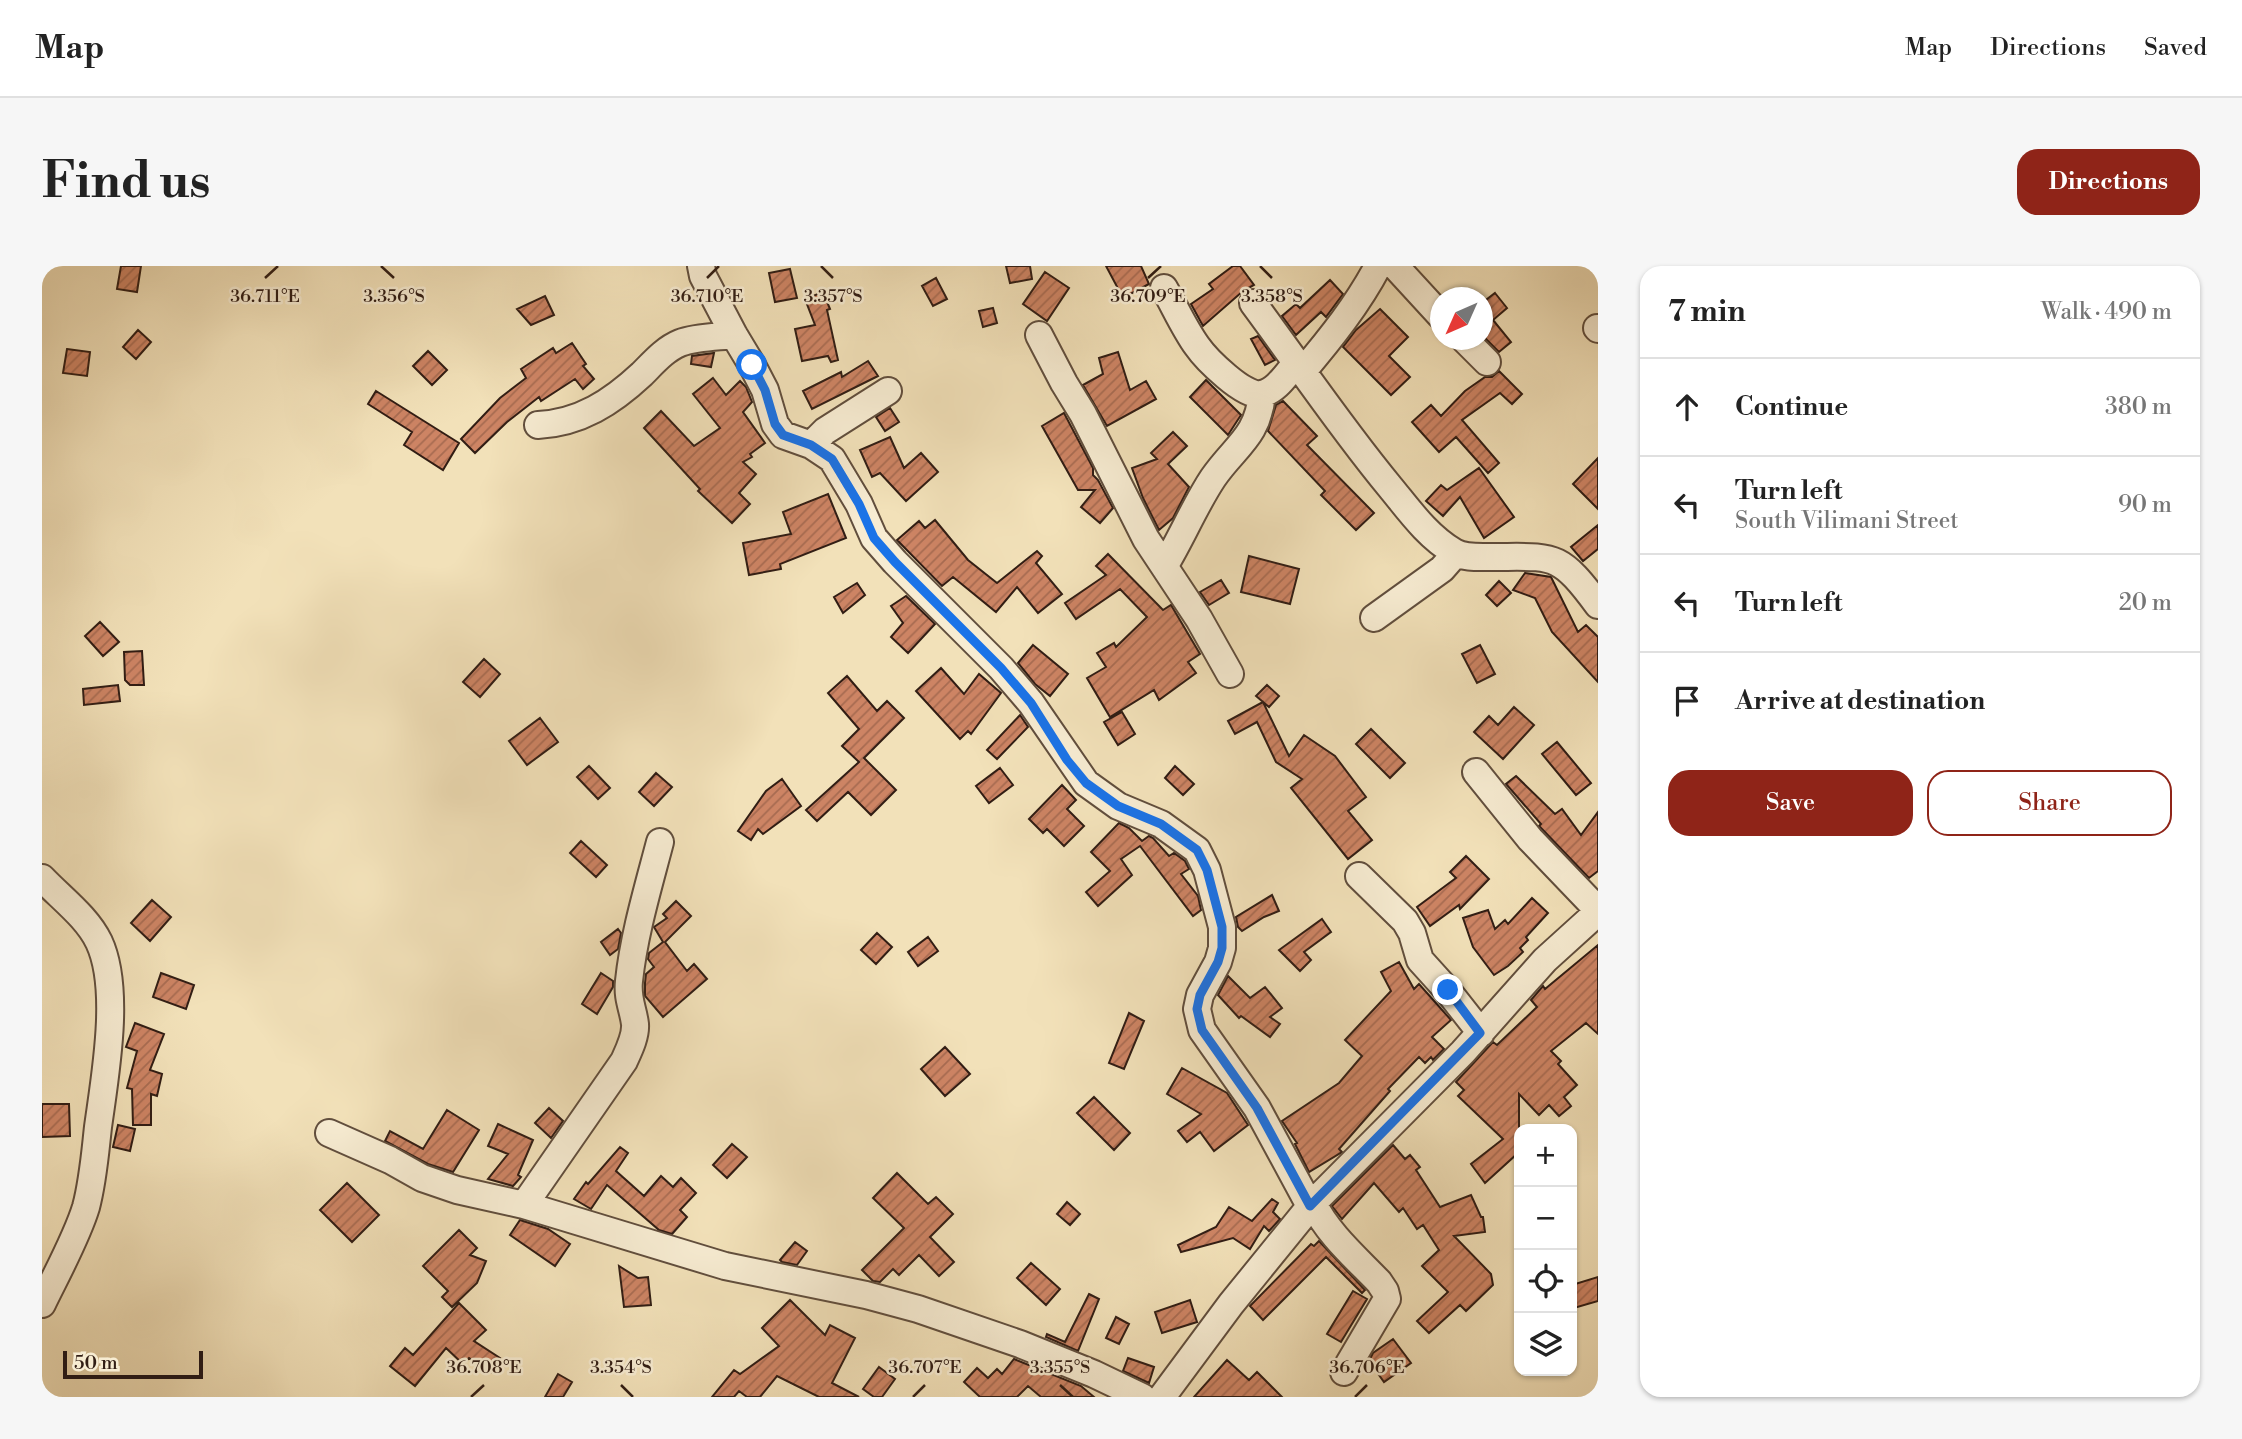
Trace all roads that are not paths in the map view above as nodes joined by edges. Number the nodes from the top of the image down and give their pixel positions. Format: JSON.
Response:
{"nodes":[{"id":1,"x":701,"y":266,"type":"edge"},
{"id":2,"x":1378,"y":266,"type":"edge"},
{"id":3,"x":1395,"y":266,"type":"edge"},
{"id":4,"x":1164,"y":288,"type":"dead end"},
{"id":5,"x":1253,"y":303,"type":"dead end"},
{"id":6,"x":1430,"y":303,"type":"edge"},
{"id":7,"x":734,"y":335,"type":"junction"},
{"id":8,"x":1039,"y":335,"type":"dead end"},
{"id":9,"x":1475,"y":350,"type":"edge"},
{"id":10,"x":1487,"y":362,"type":"dead end"},
{"id":11,"x":1300,"y":366,"type":"junction"},
{"id":12,"x":888,"y":391,"type":"dead end"},
{"id":13,"x":1262,"y":394,"type":"junction"},
{"id":14,"x":538,"y":425,"type":"dead end"},
{"id":15,"x":811,"y":445,"type":"junction"},
{"id":16,"x":1456,"y":553,"type":"junction"},
{"id":17,"x":1165,"y":565,"type":"junction"},
{"id":18,"x":1598,"y":605,"type":"edge"},
{"id":19,"x":1374,"y":618,"type":"dead end"},
{"id":20,"x":1230,"y":674,"type":"dead end"},
{"id":21,"x":1476,"y":772,"type":"dead end"},
{"id":22,"x":660,"y":842,"type":"dead end"},
{"id":23,"x":1359,"y":876,"type":"dead end"},
{"id":24,"x":42,"y":878,"type":"edge"},
{"id":25,"x":1598,"y":911,"type":"edge"},
{"id":26,"x":1480,"y":1033,"type":"junction"},
{"id":27,"x":329,"y":1133,"type":"dead end"},
{"id":28,"x":524,"y":1205,"type":"junction"},
{"id":29,"x":1312,"y":1205,"type":"junction"},
{"id":30,"x":42,"y":1304,"type":"edge"},
{"id":31,"x":1344,"y":1372,"type":"dead end"},
{"id":32,"x":1142,"y":1397,"type":"edge"},
{"id":33,"x":1162,"y":1397,"type":"edge"}],
"edges":[{"from":1,"to":7,"type":"street"},
{"from":2,"to":11,"type":"street"},
{"from":3,"to":6,"type":"street"},
{"from":4,"to":13,"type":"street"},
{"from":5,"to":11,"type":"street"},
{"from":7,"to":14,"type":"street"},
{"from":7,"to":15,"type":"street"},
{"from":8,"to":17,"type":"street"},
{"from":9,"to":10,"type":"street"},
{"from":11,"to":13,"type":"street"},
{"from":11,"to":16,"type":"street"},
{"from":12,"to":15,"type":"street"},
{"from":13,"to":17,"type":"street"},
{"from":15,"to":29,"type":"street"},
{"from":16,"to":18,"type":"street"},
{"from":16,"to":19,"type":"street"},
{"from":17,"to":20,"type":"street"},
{"from":21,"to":25,"type":"street"},
{"from":22,"to":28,"type":"street"},
{"from":23,"to":26,"type":"street"},
{"from":24,"to":30,"type":"street"},
{"from":25,"to":26,"type":"street"},
{"from":26,"to":29,"type":"street"},
{"from":27,"to":28,"type":"street"},
{"from":28,"to":32,"type":"street"},
{"from":29,"to":31,"type":"street"},
{"from":29,"to":33,"type":"street"}]}
